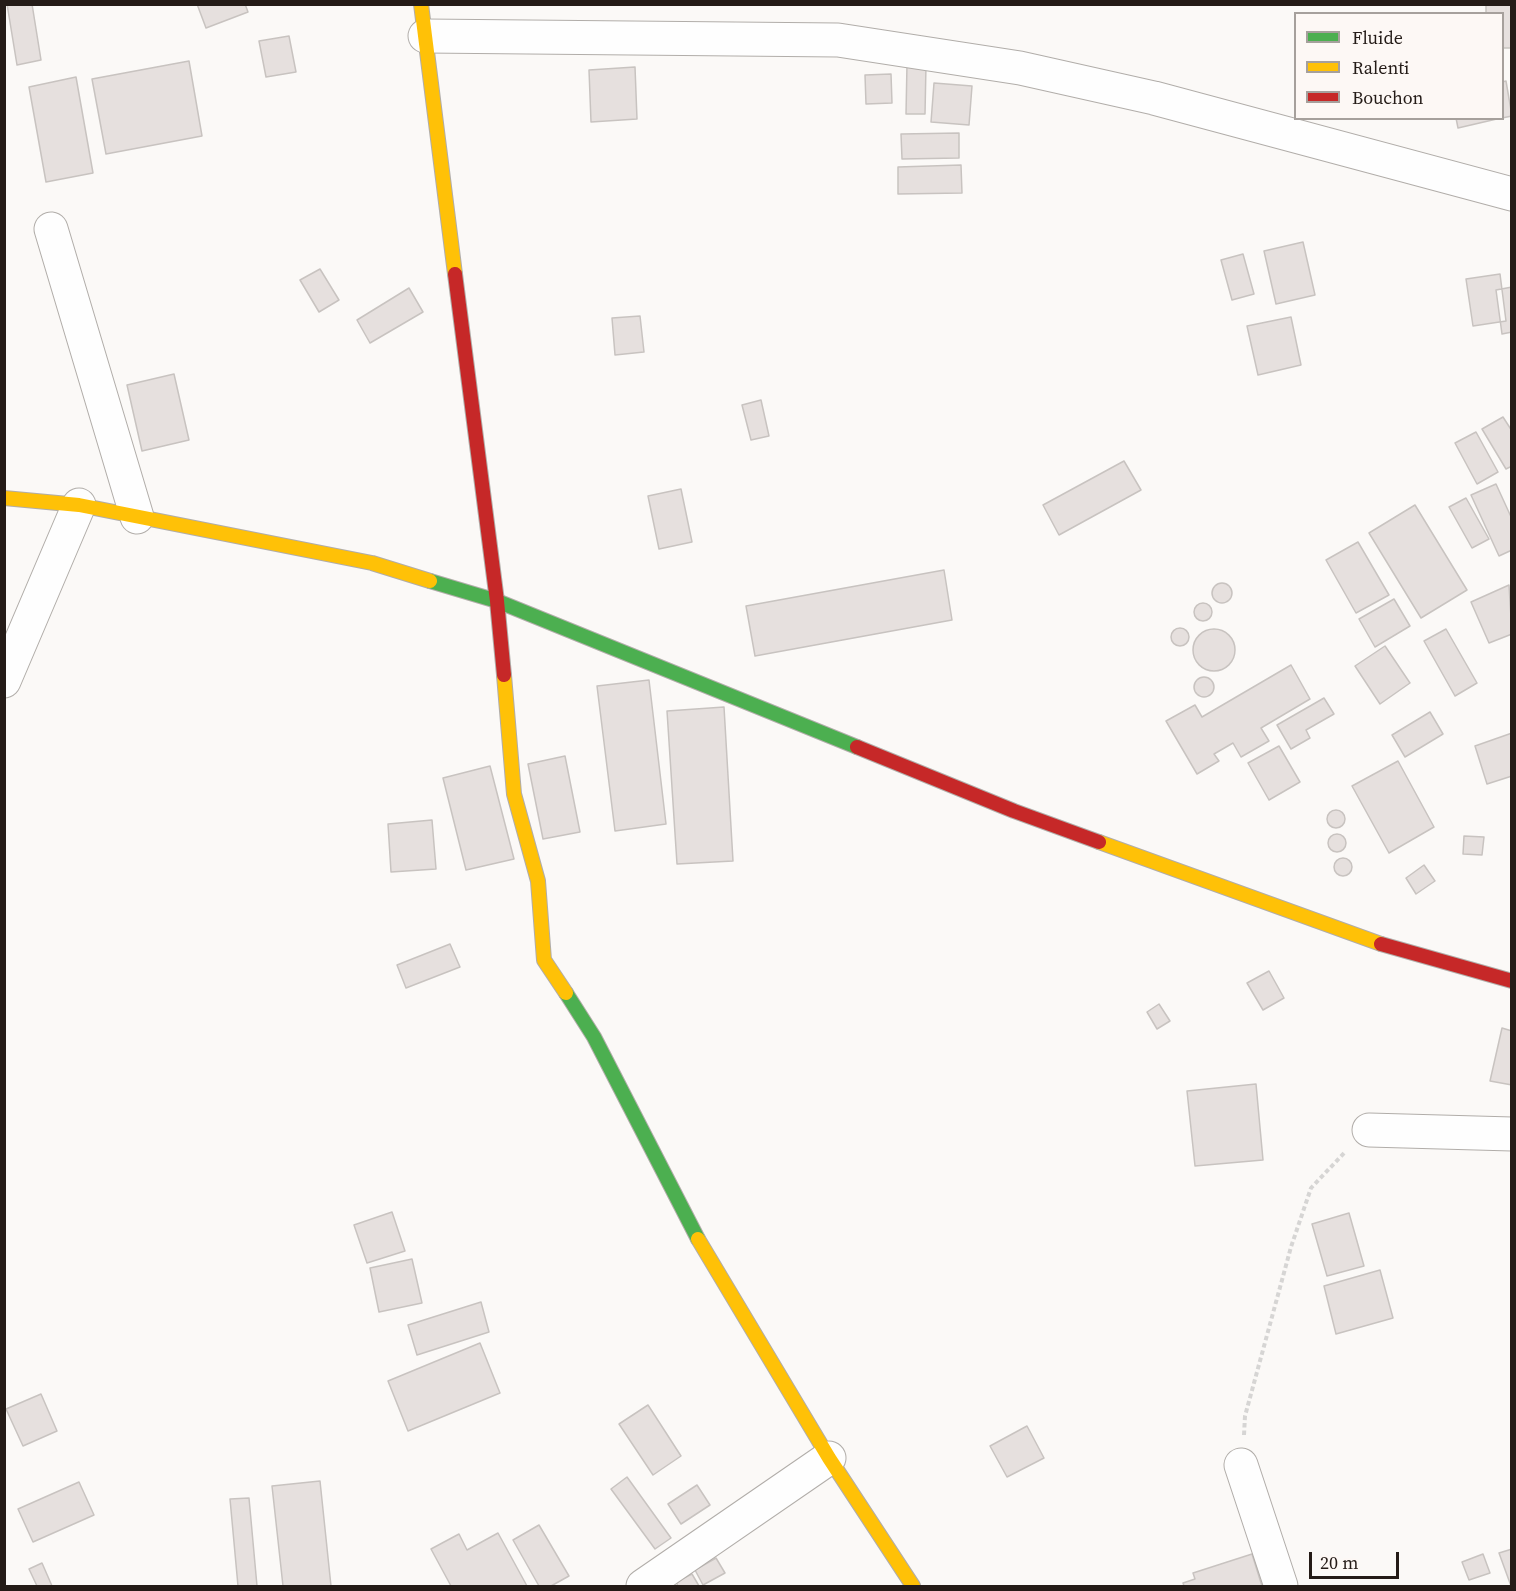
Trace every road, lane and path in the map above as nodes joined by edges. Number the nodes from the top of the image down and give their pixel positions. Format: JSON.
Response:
{"nodes":[{"id":1,"x":423,"y":20,"type":"edge"},
{"id":2,"x":1512,"y":194,"type":"edge"},
{"id":3,"x":51,"y":229,"type":"dead end"},
{"id":4,"x":4,"y":498,"type":"edge"},
{"id":5,"x":79,"y":505,"type":"junction"},
{"id":6,"x":137,"y":517,"type":"junction"},
{"id":7,"x":497,"y":601,"type":"junction"},
{"id":8,"x":4,"y":681,"type":"edge"},
{"id":9,"x":1512,"y":981,"type":"edge"},
{"id":10,"x":1369,"y":1131,"type":"joint"},
{"id":11,"x":1512,"y":1134,"type":"edge"},
{"id":12,"x":829,"y":1458,"type":"junction"},
{"id":13,"x":1241,"y":1465,"type":"joint"},
{"id":14,"x":643,"y":1587,"type":"edge"},
{"id":15,"x":913,"y":1587,"type":"edge"},
{"id":16,"x":1281,"y":1587,"type":"edge"}],
"edges":[{"from":1,"to":2,"type":"street"},
{"from":1,"to":7,"type":"street"},
{"from":3,"to":6,"type":"street"},
{"from":4,"to":5,"type":"street"},
{"from":5,"to":6,"type":"street"},
{"from":5,"to":8,"type":"street"},
{"from":6,"to":7,"type":"street"},
{"from":7,"to":9,"type":"street"},
{"from":7,"to":12,"type":"street"},
{"from":10,"to":11,"type":"street"},
{"from":10,"to":13,"type":"path"},
{"from":12,"to":14,"type":"street"},
{"from":12,"to":15,"type":"street"},
{"from":13,"to":16,"type":"street"}]}
